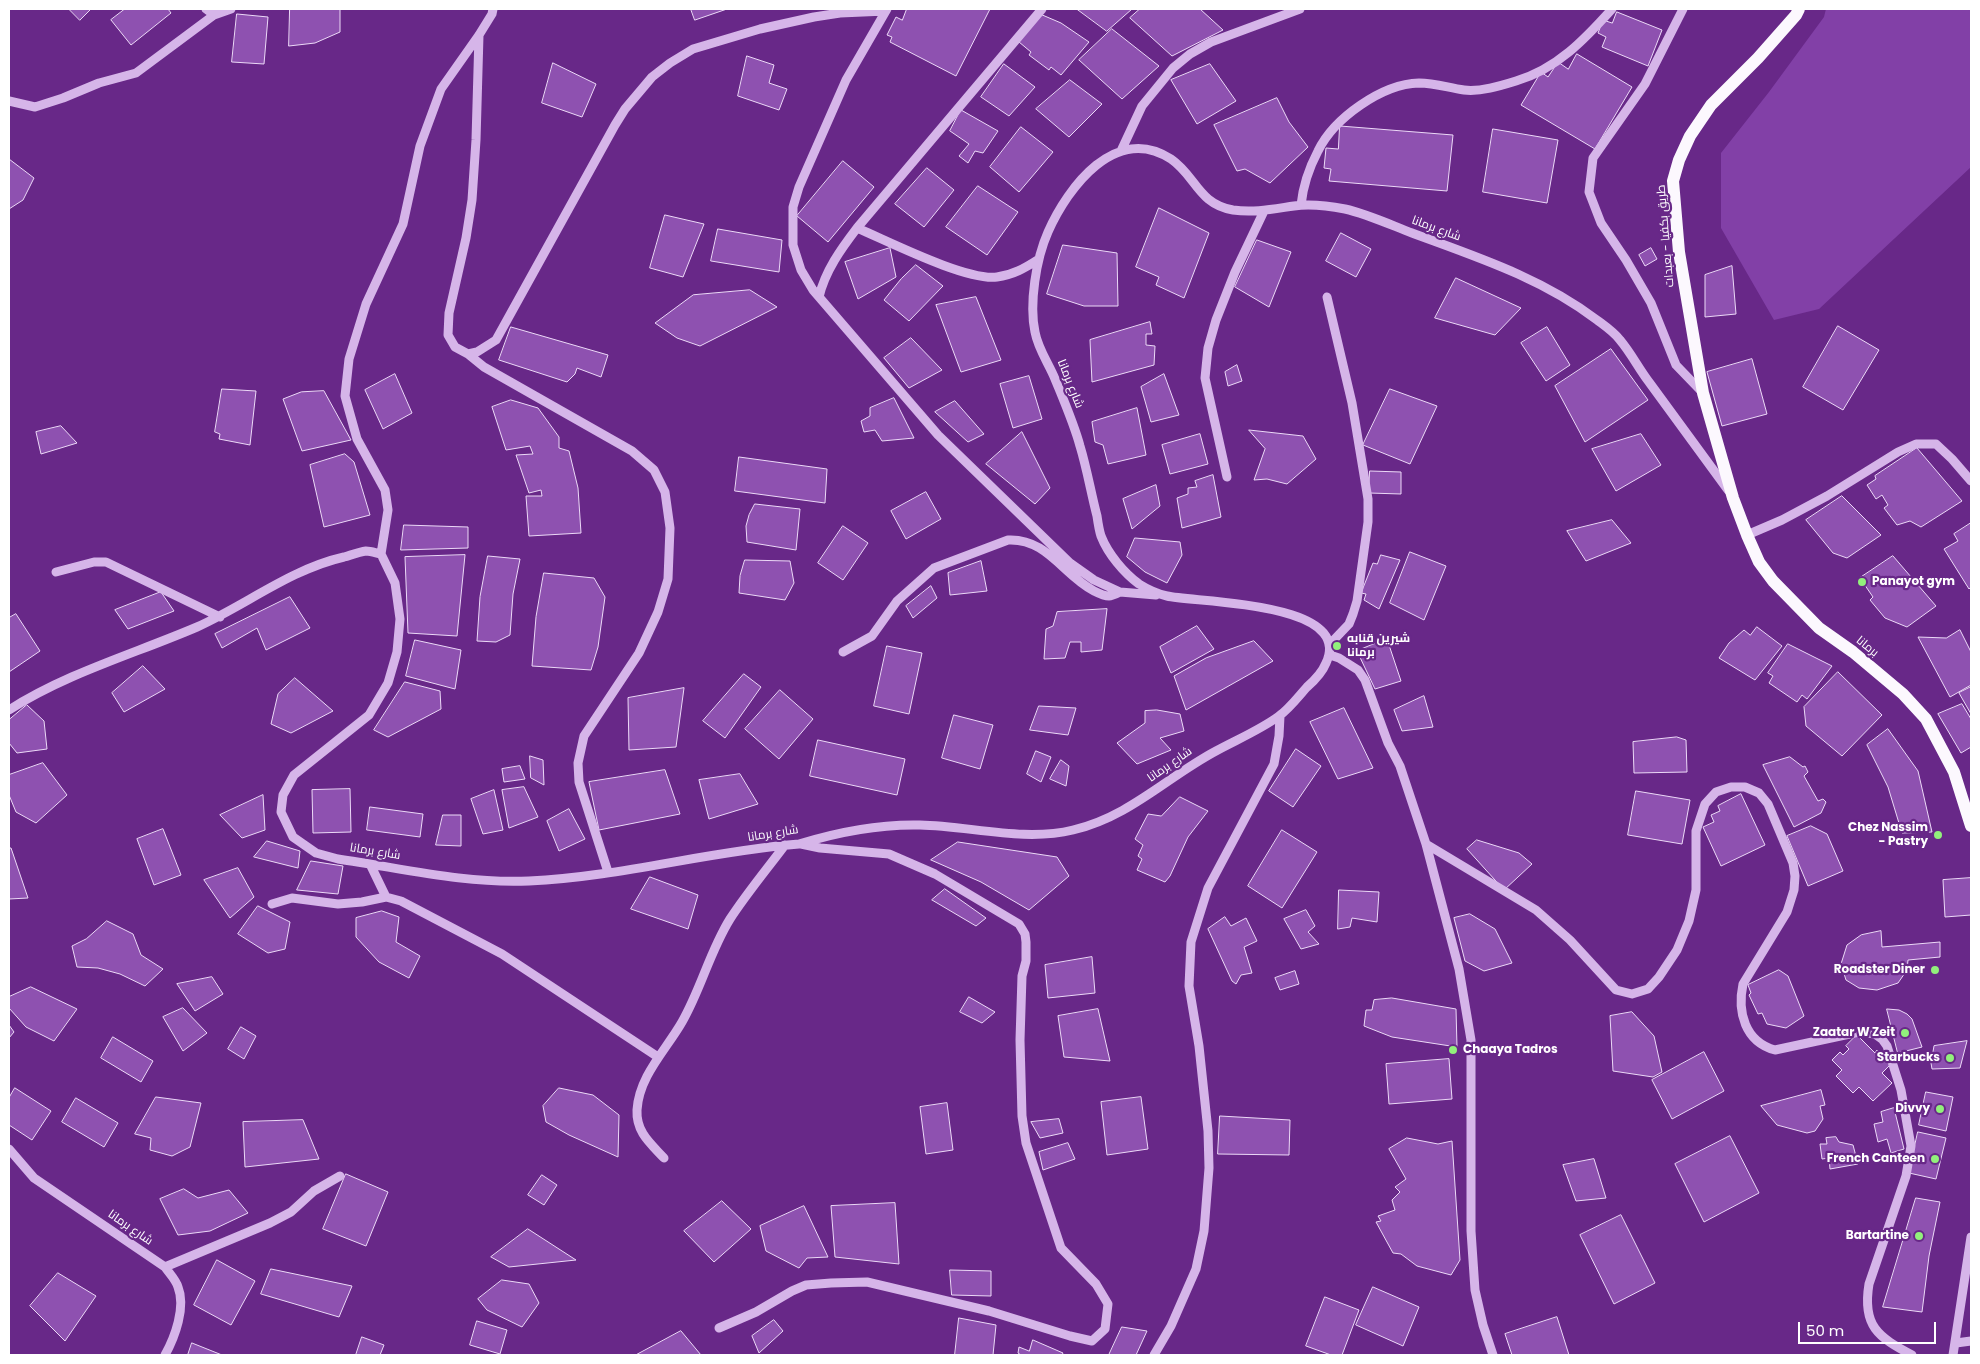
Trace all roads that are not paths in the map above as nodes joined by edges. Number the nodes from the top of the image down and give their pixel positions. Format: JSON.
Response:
{"nodes":[{"id":1,"x":206,"y":9,"type":"edge"},
{"id":2,"x":231,"y":9,"type":"edge"},
{"id":3,"x":492,"y":9,"type":"edge"},
{"id":4,"x":1042,"y":9,"type":"edge"},
{"id":5,"x":1300,"y":9,"type":"edge"},
{"id":6,"x":1612,"y":9,"type":"edge"},
{"id":7,"x":1683,"y":9,"type":"edge"},
{"id":8,"x":1799,"y":9,"type":"edge"},
{"id":9,"x":887,"y":10,"type":"edge"},
{"id":10,"x":214,"y":16,"type":"junction"},
{"id":11,"x":479,"y":35,"type":"junction"},
{"id":12,"x":9,"y":101,"type":"edge"},
{"id":13,"x":1122,"y":151,"type":"junction"},
{"id":14,"x":1300,"y":205,"type":"junction"},
{"id":15,"x":1264,"y":211,"type":"junction"},
{"id":16,"x":857,"y":228,"type":"junction"},
{"id":17,"x":1038,"y":259,"type":"junction"},
{"id":18,"x":819,"y":297,"type":"junction"},
{"id":19,"x":1327,"y":297,"type":"dead end"},
{"id":20,"x":468,"y":354,"type":"junction"},
{"id":21,"x":1703,"y":393,"type":"junction"},
{"id":22,"x":1227,"y":477,"type":"dead end"},
{"id":23,"x":1971,"y":481,"type":"edge"},
{"id":24,"x":1733,"y":498,"type":"junction"},
{"id":25,"x":1746,"y":536,"type":"junction"},
{"id":26,"x":381,"y":554,"type":"junction"},
{"id":27,"x":56,"y":572,"type":"dead end"},
{"id":28,"x":1120,"y":592,"type":"junction"},
{"id":29,"x":1166,"y":596,"type":"junction"},
{"id":30,"x":220,"y":617,"type":"junction"},
{"id":31,"x":1329,"y":645,"type":"junction"},
{"id":32,"x":843,"y":652,"type":"dead end"},
{"id":33,"x":1330,"y":655,"type":"junction"},
{"id":34,"x":9,"y":710,"type":"edge"},
{"id":35,"x":1280,"y":716,"type":"junction"},
{"id":36,"x":1971,"y":826,"type":"edge"},
{"id":37,"x":799,"y":844,"type":"junction"},
{"id":38,"x":1426,"y":844,"type":"junction"},
{"id":39,"x":785,"y":845,"type":"junction"},
{"id":40,"x":370,"y":864,"type":"junction"},
{"id":41,"x":608,"y":872,"type":"junction"},
{"id":42,"x":386,"y":897,"type":"junction"},
{"id":43,"x":272,"y":904,"type":"dead end"},
{"id":44,"x":658,"y":1058,"type":"junction"},
{"id":45,"x":9,"y":1149,"type":"edge"},
{"id":46,"x":664,"y":1158,"type":"dead end"},
{"id":47,"x":340,"y":1176,"type":"dead end"},
{"id":48,"x":1971,"y":1237,"type":"edge"},
{"id":49,"x":165,"y":1267,"type":"junction"},
{"id":50,"x":719,"y":1328,"type":"dead end"},
{"id":51,"x":1971,"y":1341,"type":"edge"},
{"id":52,"x":1956,"y":1343,"type":"junction"},
{"id":53,"x":165,"y":1355,"type":"edge"},
{"id":54,"x":1154,"y":1355,"type":"edge"},
{"id":55,"x":1493,"y":1355,"type":"edge"},
{"id":56,"x":1912,"y":1355,"type":"edge"},
{"id":57,"x":1953,"y":1355,"type":"edge"}],
"edges":[{"from":1,"to":10,"type":"street"},
{"from":2,"to":10,"type":"street"},
{"from":3,"to":11,"type":"street"},
{"from":4,"to":16,"type":"street"},
{"from":5,"to":13,"type":"street"},
{"from":6,"to":14,"type":"street"},
{"from":7,"to":21,"type":"street"},
{"from":8,"to":21,"type":"main road","name":"طريق بكفيا - بعبدات"},
{"from":9,"to":18,"type":"street"},
{"from":9,"to":20,"type":"street"},
{"from":10,"to":12,"type":"street"},
{"from":11,"to":20,"type":"street"},
{"from":11,"to":26,"type":"street"},
{"from":13,"to":15,"type":"street","name":"شارع برمانا"},
{"from":13,"to":17,"type":"street","name":"شارع برمانا"},
{"from":14,"to":15,"type":"street","name":"شارع برمانا"},
{"from":14,"to":24,"type":"street","name":"شارع برمانا"},
{"from":15,"to":22,"type":"street"},
{"from":16,"to":17,"type":"street"},
{"from":16,"to":18,"type":"street"},
{"from":17,"to":29,"type":"street","name":"شارع برمانا"},
{"from":18,"to":28,"type":"street"},
{"from":19,"to":31,"type":"street"},
{"from":20,"to":41,"type":"street"},
{"from":21,"to":24,"type":"main road","name":"طريق بكفيا - بعبدات"},
{"from":23,"to":25,"type":"street"},
{"from":24,"to":25,"type":"main road","name":"برمانا"},
{"from":25,"to":36,"type":"main road","name":"برمانا"},
{"from":26,"to":30,"type":"street"},
{"from":26,"to":40,"type":"street","name":"شارع برمانا"},
{"from":27,"to":30,"type":"street"},
{"from":28,"to":29,"type":"street"},
{"from":28,"to":32,"type":"street"},
{"from":29,"to":31,"type":"street","name":"شارع برمانا"},
{"from":30,"to":34,"type":"street"},
{"from":31,"to":33,"type":"street","name":"شارع برمانا"},
{"from":33,"to":35,"type":"street","name":"شارع برمانا"},
{"from":33,"to":38,"type":"street"},
{"from":35,"to":37,"type":"street","name":"شارع برمانا"},
{"from":35,"to":54,"type":"street"},
{"from":37,"to":39,"type":"street","name":"شارع برمانا"},
{"from":37,"to":50,"type":"street"},
{"from":38,"to":55,"type":"street"},
{"from":38,"to":56,"type":"street"},
{"from":39,"to":41,"type":"street","name":"شارع برمانا"},
{"from":39,"to":44,"type":"street"},
{"from":40,"to":41,"type":"street","name":"شارع برمانا"},
{"from":40,"to":42,"type":"street"},
{"from":42,"to":43,"type":"street"},
{"from":42,"to":44,"type":"street"},
{"from":44,"to":46,"type":"street"},
{"from":45,"to":49,"type":"street","name":"شارع برمانا"},
{"from":47,"to":49,"type":"street"},
{"from":48,"to":52,"type":"street"},
{"from":49,"to":53,"type":"street","name":"شارع برمانا"},
{"from":51,"to":52,"type":"street"},
{"from":52,"to":57,"type":"street"}]}
